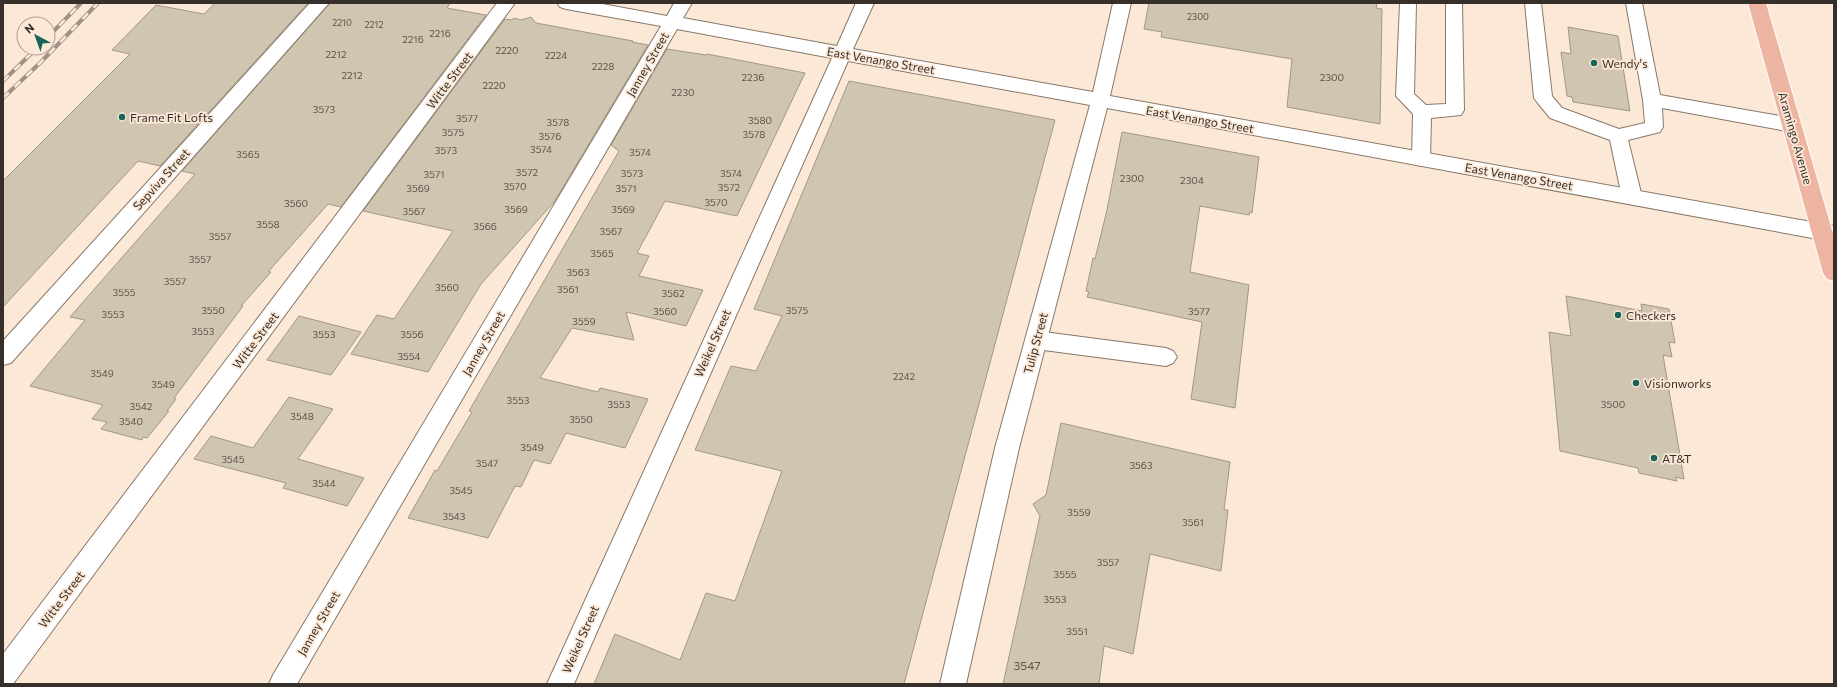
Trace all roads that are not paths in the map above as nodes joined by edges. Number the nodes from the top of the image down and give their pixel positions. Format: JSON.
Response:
{"nodes":[{"id":1,"x":320,"y":3,"type":"edge"},
{"id":2,"x":506,"y":3,"type":"edge"},
{"id":3,"x":566,"y":3,"type":"edge"},
{"id":4,"x":683,"y":3,"type":"edge"},
{"id":5,"x":865,"y":3,"type":"edge"},
{"id":6,"x":1122,"y":3,"type":"edge"},
{"id":7,"x":1408,"y":3,"type":"edge"},
{"id":8,"x":1454,"y":3,"type":"edge"},
{"id":9,"x":1532,"y":3,"type":"edge"},
{"id":10,"x":1634,"y":3,"type":"edge"},
{"id":11,"x":1757,"y":3,"type":"edge"},
{"id":12,"x":672,"y":22,"type":"junction"},
{"id":13,"x":842,"y":53,"type":"junction"},
{"id":14,"x":1652,"y":100,"type":"junction"},
{"id":15,"x":1100,"y":101,"type":"junction"},
{"id":16,"x":1422,"y":112,"type":"junction"},
{"id":17,"x":1792,"y":125,"type":"junction"},
{"id":18,"x":1618,"y":136,"type":"junction"},
{"id":19,"x":1421,"y":158,"type":"junction"},
{"id":20,"x":1632,"y":197,"type":"junction"},
{"id":21,"x":1828,"y":233,"type":"edge"},
{"id":22,"x":1834,"y":274,"type":"edge"},
{"id":23,"x":1036,"y":340,"type":"junction"},
{"id":24,"x":3,"y":356,"type":"edge"},
{"id":25,"x":1166,"y":357,"type":"dead end"},
{"id":26,"x":3,"y":676,"type":"edge"},
{"id":27,"x":282,"y":684,"type":"edge"},
{"id":28,"x":560,"y":684,"type":"edge"},
{"id":29,"x":953,"y":684,"type":"edge"}],
"edges":[{"from":1,"to":24,"type":"street","name":"Sepviva Street"},
{"from":2,"to":26,"type":"street","name":"Witte Street"},
{"from":3,"to":12,"type":"street","name":"East Venango Street"},
{"from":4,"to":12,"type":"street","name":"Janney Street"},
{"from":5,"to":13,"type":"street","name":"Weikel Street"},
{"from":6,"to":15,"type":"street","name":"Tulip Street"},
{"from":7,"to":16,"type":"lane"},
{"from":8,"to":16,"type":"lane"},
{"from":9,"to":18,"type":"lane"},
{"from":10,"to":14,"type":"lane"},
{"from":11,"to":17,"type":"main road","name":"Aramingo Avenue"},
{"from":12,"to":13,"type":"street","name":"East Venango Street"},
{"from":12,"to":27,"type":"street","name":"Janney Street"},
{"from":13,"to":15,"type":"street","name":"East Venango Street"},
{"from":13,"to":28,"type":"street","name":"Weikel Street"},
{"from":14,"to":17,"type":"lane"},
{"from":14,"to":18,"type":"lane"},
{"from":15,"to":19,"type":"street","name":"East Venango Street"},
{"from":15,"to":23,"type":"street","name":"Tulip Street"},
{"from":16,"to":19,"type":"lane"},
{"from":17,"to":21,"type":"main road","name":"Aramingo Avenue"},
{"from":18,"to":20,"type":"lane"},
{"from":19,"to":20,"type":"street","name":"East Venango Street"},
{"from":20,"to":21,"type":"street","name":"East Venango Street"},
{"from":21,"to":22,"type":"main road","name":"Aramingo Avenue"},
{"from":23,"to":25,"type":"lane"},
{"from":23,"to":29,"type":"street","name":"Tulip Street"}]}
